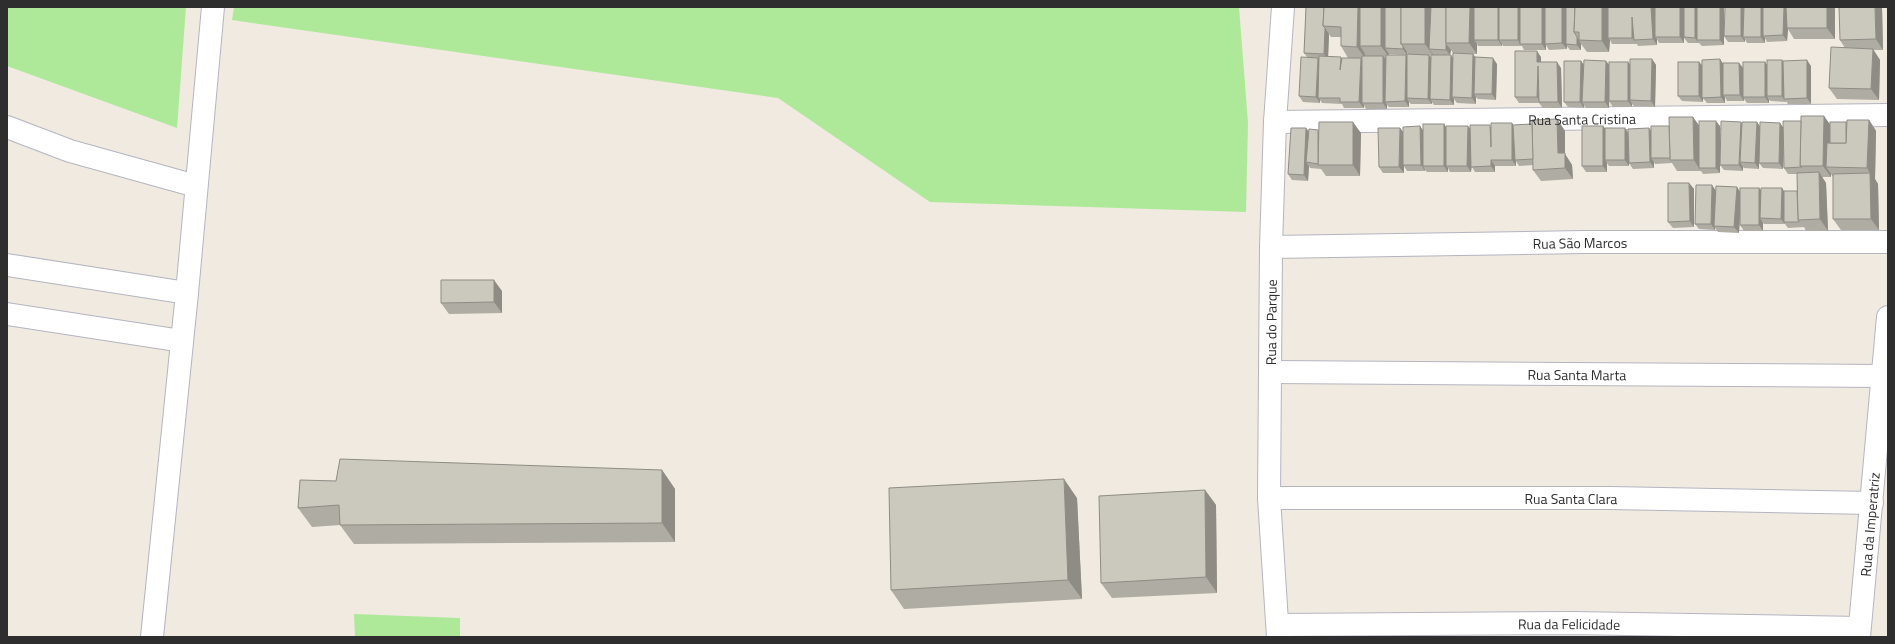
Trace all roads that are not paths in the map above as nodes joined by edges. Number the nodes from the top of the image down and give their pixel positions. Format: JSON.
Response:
{"nodes":[{"id":1,"x":213,"y":7,"type":"edge"},
{"id":2,"x":1283,"y":7,"type":"edge"},
{"id":3,"x":1888,"y":115,"type":"edge"},
{"id":4,"x":1275,"y":122,"type":"junction"},
{"id":5,"x":7,"y":127,"type":"edge"},
{"id":6,"x":196,"y":186,"type":"junction"},
{"id":7,"x":1888,"y":242,"type":"edge"},
{"id":8,"x":1271,"y":247,"type":"junction"},
{"id":9,"x":7,"y":265,"type":"edge"},
{"id":10,"x":187,"y":293,"type":"junction"},
{"id":11,"x":7,"y":314,"type":"edge"},
{"id":12,"x":1888,"y":317,"type":"edge"},
{"id":13,"x":182,"y":341,"type":"junction"},
{"id":14,"x":1271,"y":372,"type":"junction"},
{"id":15,"x":1883,"y":376,"type":"junction"},
{"id":16,"x":1269,"y":498,"type":"junction"},
{"id":17,"x":1872,"y":503,"type":"junction"},
{"id":18,"x":1278,"y":631,"type":"edge"},
{"id":19,"x":1859,"y":633,"type":"edge"},
{"id":20,"x":152,"y":637,"type":"edge"}],
"edges":[{"from":1,"to":6,"type":"street"},
{"from":2,"to":4,"type":"street","name":"Rua do Parque"},
{"from":3,"to":4,"type":"street","name":"Rua Santa Cristina"},
{"from":4,"to":8,"type":"street","name":"Rua do Parque"},
{"from":5,"to":6,"type":"street"},
{"from":6,"to":10,"type":"street"},
{"from":7,"to":8,"type":"street","name":"Rua São Marcos"},
{"from":8,"to":14,"type":"street","name":"Rua do Parque"},
{"from":9,"to":10,"type":"street"},
{"from":10,"to":13,"type":"street"},
{"from":11,"to":13,"type":"street"},
{"from":12,"to":15,"type":"street","name":"Rua da Imperatriz"},
{"from":13,"to":20,"type":"street"},
{"from":14,"to":15,"type":"street","name":"Rua Santa Marta"},
{"from":14,"to":16,"type":"street","name":"Rua do Parque"},
{"from":15,"to":17,"type":"street","name":"Rua da Imperatriz"},
{"from":16,"to":17,"type":"street","name":"Rua Santa Clara"},
{"from":16,"to":18,"type":"street","name":"Rua do Parque"},
{"from":17,"to":19,"type":"street","name":"Rua da Imperatriz"},
{"from":18,"to":19,"type":"street","name":"Rua da Felicidade"}]}
